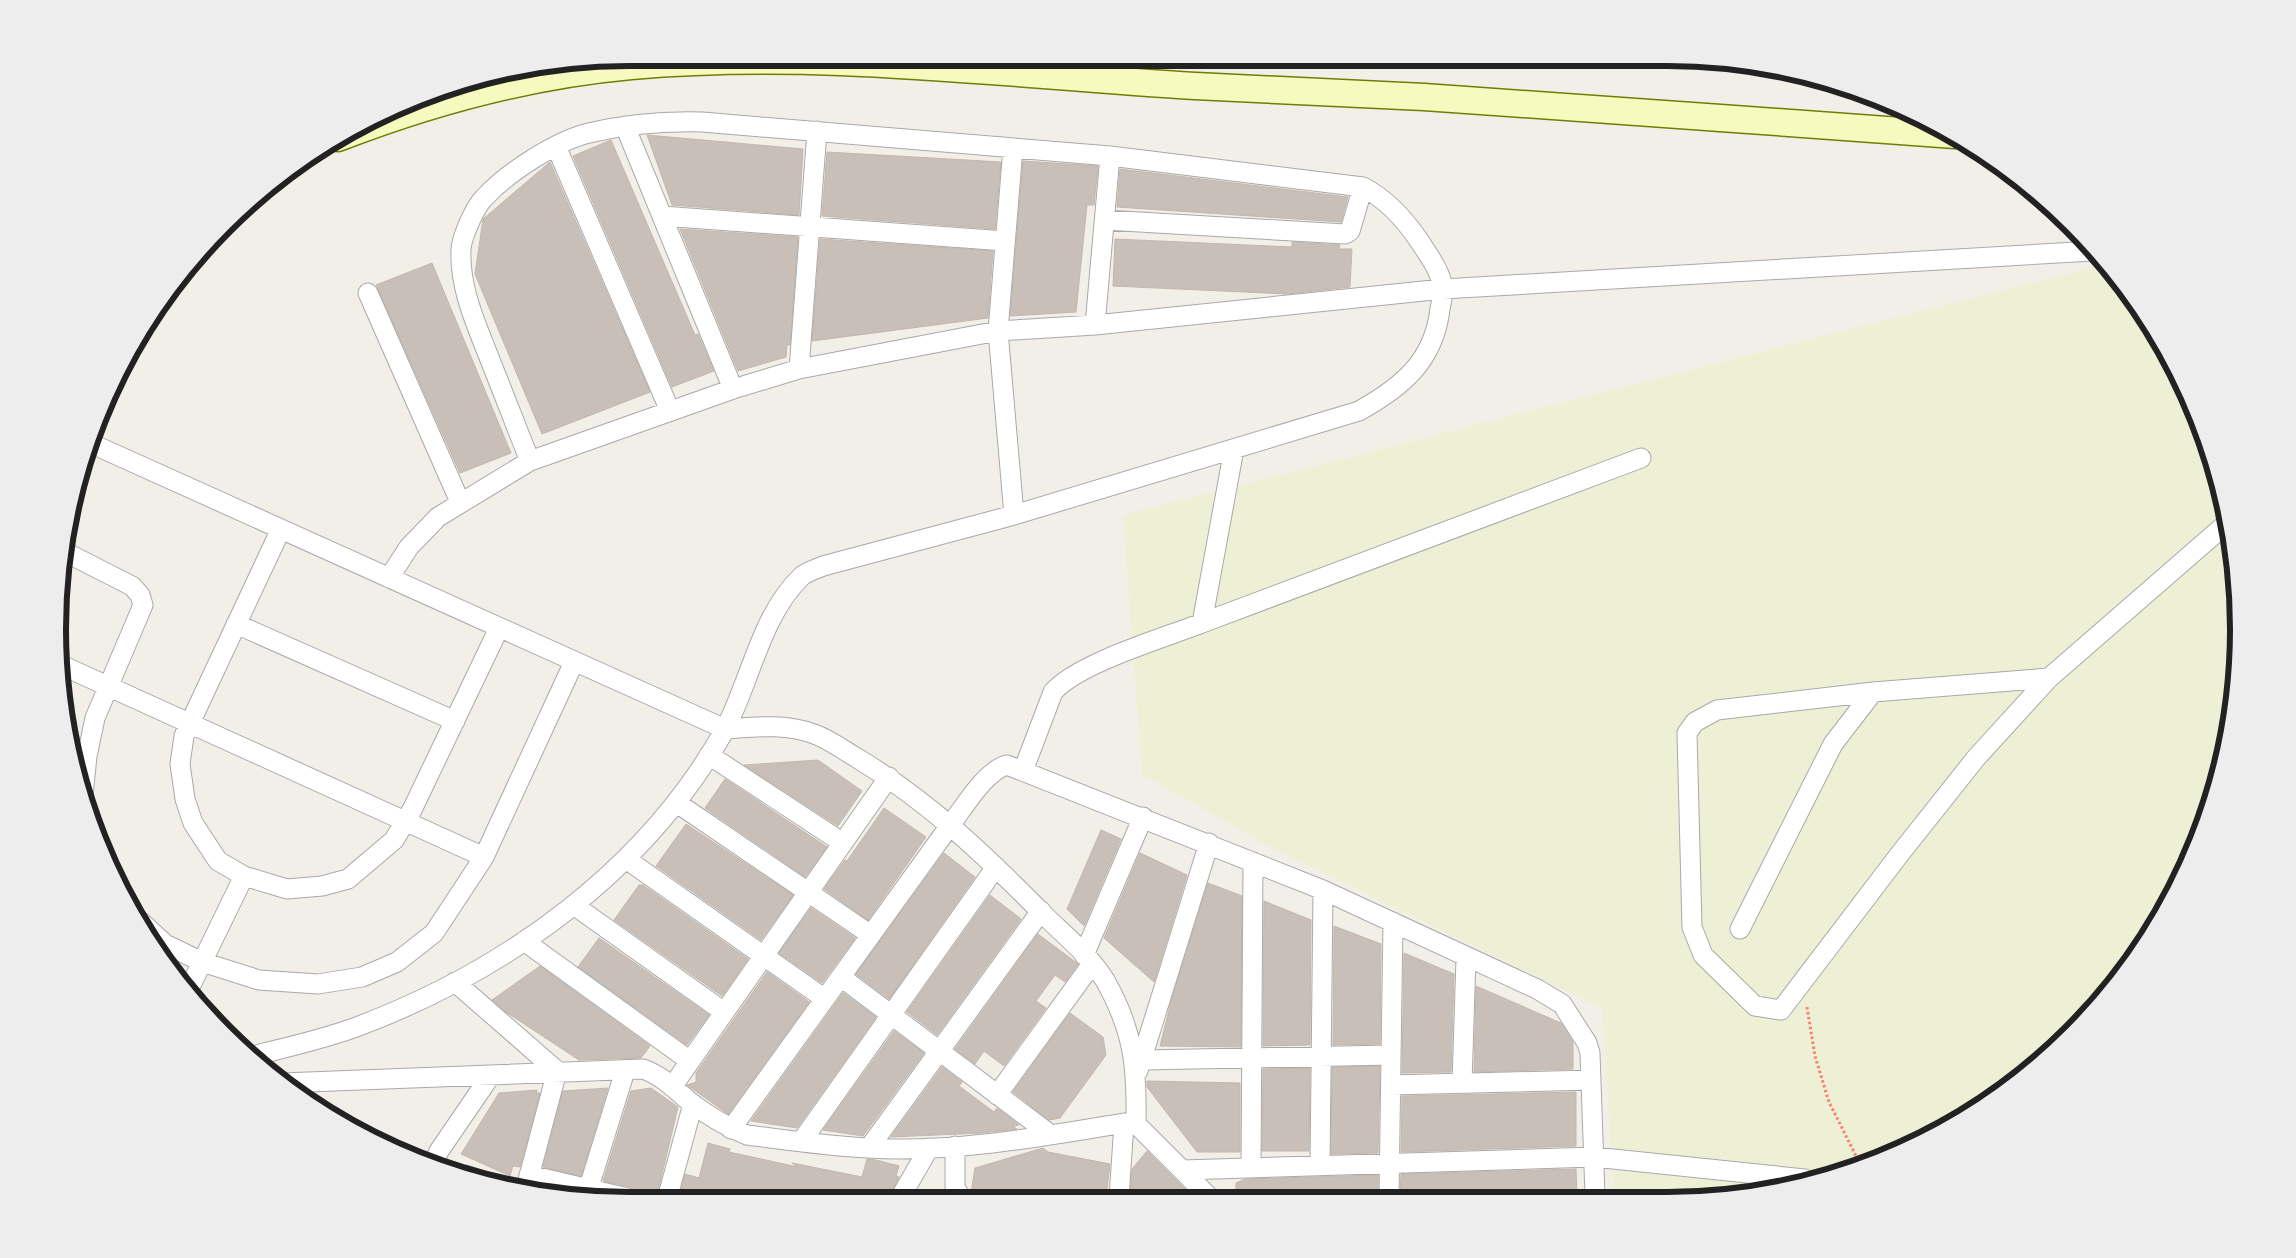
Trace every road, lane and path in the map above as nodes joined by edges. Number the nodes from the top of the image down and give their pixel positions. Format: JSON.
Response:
{"nodes":[{"id":1,"x":645,"y":66,"type":"edge"},
{"id":2,"x":907,"y":66,"type":"edge"},
{"id":3,"x":397,"y":117,"type":"edge"},
{"id":4,"x":626,"y":126,"type":"junction"},
{"id":5,"x":817,"y":131,"type":"junction"},
{"id":6,"x":1933,"y":133,"type":"edge"},
{"id":7,"x":556,"y":146,"type":"junction"},
{"id":8,"x":1012,"y":148,"type":"junction"},
{"id":9,"x":1110,"y":156,"type":"junction"},
{"id":10,"x":1364,"y":187,"type":"junction"},
{"id":11,"x":662,"y":216,"type":"junction"},
{"id":12,"x":1104,"y":220,"type":"junction"},
{"id":13,"x":810,"y":227,"type":"junction"},
{"id":14,"x":1005,"y":241,"type":"junction"},
{"id":15,"x":2084,"y":251,"type":"edge"},
{"id":16,"x":1443,"y":289,"type":"junction"},
{"id":17,"x":368,"y":293,"type":"dead end"},
{"id":18,"x":1095,"y":325,"type":"junction"},
{"id":19,"x":998,"y":331,"type":"junction"},
{"id":20,"x":799,"y":369,"type":"junction"},
{"id":21,"x":733,"y":389,"type":"junction"},
{"id":22,"x":670,"y":411,"type":"junction"},
{"id":23,"x":97,"y":446,"type":"edge"},
{"id":24,"x":1234,"y":449,"type":"junction"},
{"id":25,"x":1641,"y":458,"type":"dead end"},
{"id":26,"x":530,"y":460,"type":"junction"},
{"id":27,"x":460,"y":502,"type":"junction"},
{"id":28,"x":1014,"y":516,"type":"junction"},
{"id":29,"x":2221,"y":529,"type":"edge"},
{"id":30,"x":281,"y":530,"type":"junction"},
{"id":31,"x":71,"y":555,"type":"edge"},
{"id":32,"x":388,"y":578,"type":"junction"},
{"id":33,"x":1202,"y":623,"type":"junction"},
{"id":34,"x":236,"y":624,"type":"junction"},
{"id":35,"x":499,"y":628,"type":"junction"},
{"id":36,"x":574,"y":662,"type":"junction"},
{"id":37,"x":67,"y":668,"type":"edge"},
{"id":38,"x":2049,"y":678,"type":"junction"},
{"id":39,"x":108,"y":686,"type":"junction"},
{"id":40,"x":1873,"y":692,"type":"junction"},
{"id":41,"x":455,"y":721,"type":"junction"},
{"id":42,"x":190,"y":723,"type":"junction"},
{"id":43,"x":725,"y":729,"type":"junction"},
{"id":44,"x":709,"y":755,"type":"junction"},
{"id":45,"x":1023,"y":771,"type":"junction"},
{"id":46,"x":889,"y":777,"type":"junction"},
{"id":47,"x":86,"y":779,"type":"edge"},
{"id":48,"x":677,"y":803,"type":"junction"},
{"id":49,"x":1143,"y":817,"type":"junction"},
{"id":50,"x":405,"y":821,"type":"junction"},
{"id":51,"x":951,"y":824,"type":"junction"},
{"id":52,"x":843,"y":843,"type":"junction"},
{"id":53,"x":1209,"y":843,"type":"junction"},
{"id":54,"x":484,"y":857,"type":"junction"},
{"id":55,"x":626,"y":859,"type":"junction"},
{"id":56,"x":1253,"y":862,"type":"junction"},
{"id":57,"x":996,"y":867,"type":"junction"},
{"id":58,"x":244,"y":876,"type":"junction"},
{"id":59,"x":1323,"y":890,"type":"junction"},
{"id":60,"x":808,"y":892,"type":"junction"},
{"id":61,"x":574,"y":906,"type":"junction"},
{"id":62,"x":1041,"y":911,"type":"junction"},
{"id":63,"x":1393,"y":922,"type":"junction"},
{"id":64,"x":1740,"y":929,"type":"dead end"},
{"id":65,"x":871,"y":935,"type":"junction"},
{"id":66,"x":159,"y":938,"type":"edge"},
{"id":67,"x":524,"y":942,"type":"junction"},
{"id":68,"x":763,"y":956,"type":"junction"},
{"id":69,"x":1466,"y":958,"type":"junction"},
{"id":70,"x":1088,"y":959,"type":"junction"},
{"id":71,"x":202,"y":962,"type":"junction"},
{"id":72,"x":840,"y":977,"type":"junction"},
{"id":73,"x":455,"y":982,"type":"junction"},
{"id":74,"x":1803,"y":982,"type":"junction"},
{"id":75,"x":192,"y":983,"type":"edge"},
{"id":76,"x":824,"y":999,"type":"junction"},
{"id":77,"x":724,"y":1012,"type":"junction"},
{"id":78,"x":891,"y":1015,"type":"junction"},
{"id":79,"x":939,"y":1051,"type":"junction"},
{"id":80,"x":260,"y":1054,"type":"edge"},
{"id":81,"x":1391,"y":1056,"type":"junction"},
{"id":82,"x":1321,"y":1057,"type":"junction"},
{"id":83,"x":1252,"y":1058,"type":"junction"},
{"id":84,"x":690,"y":1061,"type":"junction"},
{"id":85,"x":1139,"y":1069,"type":"junction"},
{"id":86,"x":557,"y":1071,"type":"junction"},
{"id":87,"x":625,"y":1071,"type":"junction"},
{"id":88,"x":491,"y":1075,"type":"junction"},
{"id":89,"x":1591,"y":1080,"type":"junction"},
{"id":90,"x":296,"y":1082,"type":"edge"},
{"id":91,"x":1462,"y":1083,"type":"junction"},
{"id":92,"x":1391,"y":1085,"type":"junction"},
{"id":93,"x":672,"y":1087,"type":"junction"},
{"id":94,"x":997,"y":1095,"type":"junction"},
{"id":95,"x":693,"y":1104,"type":"junction"},
{"id":96,"x":1130,"y":1123,"type":"junction"},
{"id":97,"x":731,"y":1129,"type":"junction"},
{"id":98,"x":1051,"y":1135,"type":"junction"},
{"id":99,"x":800,"y":1142,"type":"junction"},
{"id":100,"x":955,"y":1146,"type":"junction"},
{"id":101,"x":869,"y":1148,"type":"junction"},
{"id":102,"x":929,"y":1148,"type":"junction"},
{"id":103,"x":436,"y":1157,"type":"edge"},
{"id":104,"x":1594,"y":1157,"type":"junction"},
{"id":105,"x":1857,"y":1158,"type":"edge"},
{"id":106,"x":1390,"y":1164,"type":"junction"},
{"id":107,"x":1320,"y":1166,"type":"junction"},
{"id":108,"x":1251,"y":1168,"type":"junction"},
{"id":109,"x":1182,"y":1170,"type":"junction"},
{"id":110,"x":1792,"y":1178,"type":"edge"},
{"id":111,"x":528,"y":1182,"type":"edge"},
{"id":112,"x":589,"y":1187,"type":"junction"},
{"id":113,"x":605,"y":1191,"type":"edge"},
{"id":114,"x":669,"y":1192,"type":"edge"},
{"id":115,"x":903,"y":1192,"type":"edge"},
{"id":116,"x":958,"y":1192,"type":"edge"},
{"id":117,"x":1120,"y":1192,"type":"edge"},
{"id":118,"x":1204,"y":1192,"type":"edge"},
{"id":119,"x":1390,"y":1192,"type":"edge"},
{"id":120,"x":1595,"y":1192,"type":"edge"}],
"edges":[{"from":1,"to":3,"type":"main road"},
{"from":2,"to":6,"type":"main road"},
{"from":4,"to":5,"type":"street"},
{"from":4,"to":7,"type":"street"},
{"from":4,"to":11,"type":"street"},
{"from":5,"to":8,"type":"street"},
{"from":5,"to":13,"type":"street"},
{"from":7,"to":22,"type":"street"},
{"from":7,"to":26,"type":"street"},
{"from":8,"to":9,"type":"street"},
{"from":8,"to":14,"type":"street"},
{"from":9,"to":10,"type":"street"},
{"from":9,"to":12,"type":"street"},
{"from":10,"to":12,"type":"street"},
{"from":10,"to":16,"type":"street"},
{"from":11,"to":13,"type":"street"},
{"from":11,"to":21,"type":"street"},
{"from":12,"to":18,"type":"street"},
{"from":13,"to":14,"type":"street"},
{"from":13,"to":20,"type":"street"},
{"from":14,"to":19,"type":"street"},
{"from":15,"to":16,"type":"street"},
{"from":16,"to":18,"type":"street"},
{"from":16,"to":24,"type":"street"},
{"from":17,"to":27,"type":"street"},
{"from":18,"to":19,"type":"street"},
{"from":19,"to":20,"type":"street"},
{"from":19,"to":28,"type":"street"},
{"from":20,"to":21,"type":"street"},
{"from":21,"to":22,"type":"street"},
{"from":22,"to":26,"type":"street"},
{"from":23,"to":30,"type":"street"},
{"from":24,"to":28,"type":"street"},
{"from":24,"to":33,"type":"street"},
{"from":25,"to":33,"type":"street"},
{"from":26,"to":27,"type":"street"},
{"from":27,"to":32,"type":"street"},
{"from":28,"to":43,"type":"street"},
{"from":29,"to":38,"type":"street"},
{"from":30,"to":32,"type":"street"},
{"from":30,"to":34,"type":"street"},
{"from":31,"to":39,"type":"street"},
{"from":32,"to":35,"type":"street"},
{"from":33,"to":45,"type":"street"},
{"from":34,"to":41,"type":"street"},
{"from":34,"to":42,"type":"street"},
{"from":35,"to":36,"type":"street"},
{"from":35,"to":41,"type":"street"},
{"from":36,"to":43,"type":"street"},
{"from":36,"to":54,"type":"street"},
{"from":37,"to":39,"type":"street"},
{"from":38,"to":40,"type":"street"},
{"from":38,"to":74,"type":"street"},
{"from":39,"to":42,"type":"street"},
{"from":39,"to":47,"type":"street"},
{"from":40,"to":64,"type":"street"},
{"from":40,"to":74,"type":"street"},
{"from":41,"to":50,"type":"street"},
{"from":42,"to":50,"type":"street"},
{"from":42,"to":58,"type":"street"},
{"from":43,"to":44,"type":"street"},
{"from":43,"to":46,"type":"street"},
{"from":44,"to":48,"type":"street"},
{"from":44,"to":52,"type":"street"},
{"from":45,"to":49,"type":"street"},
{"from":45,"to":51,"type":"street"},
{"from":46,"to":51,"type":"street"},
{"from":46,"to":52,"type":"street"},
{"from":48,"to":55,"type":"street"},
{"from":48,"to":60,"type":"street"},
{"from":49,"to":53,"type":"street"},
{"from":49,"to":70,"type":"street"},
{"from":50,"to":54,"type":"street"},
{"from":50,"to":58,"type":"street"},
{"from":51,"to":57,"type":"street"},
{"from":51,"to":65,"type":"street"},
{"from":52,"to":60,"type":"street"},
{"from":53,"to":56,"type":"street"},
{"from":53,"to":85,"type":"street"},
{"from":54,"to":71,"type":"street"},
{"from":55,"to":61,"type":"street"},
{"from":55,"to":68,"type":"street"},
{"from":56,"to":59,"type":"street"},
{"from":56,"to":83,"type":"street"},
{"from":57,"to":62,"type":"street"},
{"from":57,"to":78,"type":"street"},
{"from":58,"to":71,"type":"street"},
{"from":59,"to":63,"type":"street"},
{"from":59,"to":82,"type":"street"},
{"from":60,"to":65,"type":"street"},
{"from":60,"to":68,"type":"street"},
{"from":61,"to":67,"type":"street"},
{"from":61,"to":77,"type":"street"},
{"from":62,"to":70,"type":"street"},
{"from":62,"to":79,"type":"street"},
{"from":63,"to":69,"type":"street"},
{"from":63,"to":81,"type":"street"},
{"from":65,"to":72,"type":"street"},
{"from":66,"to":71,"type":"street"},
{"from":67,"to":73,"type":"street"},
{"from":67,"to":84,"type":"street"},
{"from":68,"to":76,"type":"street"},
{"from":68,"to":77,"type":"street"},
{"from":69,"to":89,"type":"street"},
{"from":69,"to":91,"type":"street"},
{"from":70,"to":85,"type":"street"},
{"from":70,"to":94,"type":"street"},
{"from":71,"to":75,"type":"street"},
{"from":72,"to":76,"type":"street"},
{"from":72,"to":78,"type":"street"},
{"from":73,"to":80,"type":"street"},
{"from":73,"to":86,"type":"street"},
{"from":74,"to":105,"type":"path"},
{"from":76,"to":97,"type":"street"},
{"from":77,"to":84,"type":"street"},
{"from":78,"to":79,"type":"street"},
{"from":78,"to":99,"type":"street"},
{"from":79,"to":94,"type":"street"},
{"from":79,"to":101,"type":"street"},
{"from":81,"to":82,"type":"street"},
{"from":81,"to":92,"type":"street"},
{"from":82,"to":83,"type":"street"},
{"from":82,"to":107,"type":"street"},
{"from":83,"to":85,"type":"street"},
{"from":83,"to":108,"type":"street"},
{"from":84,"to":93,"type":"street"},
{"from":85,"to":96,"type":"street"},
{"from":86,"to":87,"type":"street"},
{"from":86,"to":88,"type":"street"},
{"from":86,"to":111,"type":"street"},
{"from":87,"to":93,"type":"street"},
{"from":87,"to":112,"type":"street"},
{"from":88,"to":90,"type":"street"},
{"from":88,"to":103,"type":"street"},
{"from":89,"to":91,"type":"street"},
{"from":89,"to":104,"type":"street"},
{"from":91,"to":92,"type":"street"},
{"from":92,"to":106,"type":"street"},
{"from":93,"to":95,"type":"street"},
{"from":94,"to":98,"type":"street"},
{"from":95,"to":97,"type":"street"},
{"from":95,"to":114,"type":"street"},
{"from":96,"to":98,"type":"street"},
{"from":96,"to":109,"type":"street"},
{"from":96,"to":117,"type":"street"},
{"from":97,"to":99,"type":"street"},
{"from":98,"to":100,"type":"street"},
{"from":99,"to":101,"type":"street"},
{"from":100,"to":102,"type":"street"},
{"from":100,"to":116,"type":"street"},
{"from":101,"to":102,"type":"street"},
{"from":102,"to":115,"type":"street"},
{"from":104,"to":106,"type":"street"},
{"from":104,"to":110,"type":"street"},
{"from":104,"to":120,"type":"street"},
{"from":106,"to":107,"type":"street"},
{"from":106,"to":119,"type":"street"},
{"from":107,"to":108,"type":"street"},
{"from":108,"to":109,"type":"street"},
{"from":109,"to":118,"type":"street"},
{"from":111,"to":112,"type":"street"},
{"from":112,"to":113,"type":"street"}]}
